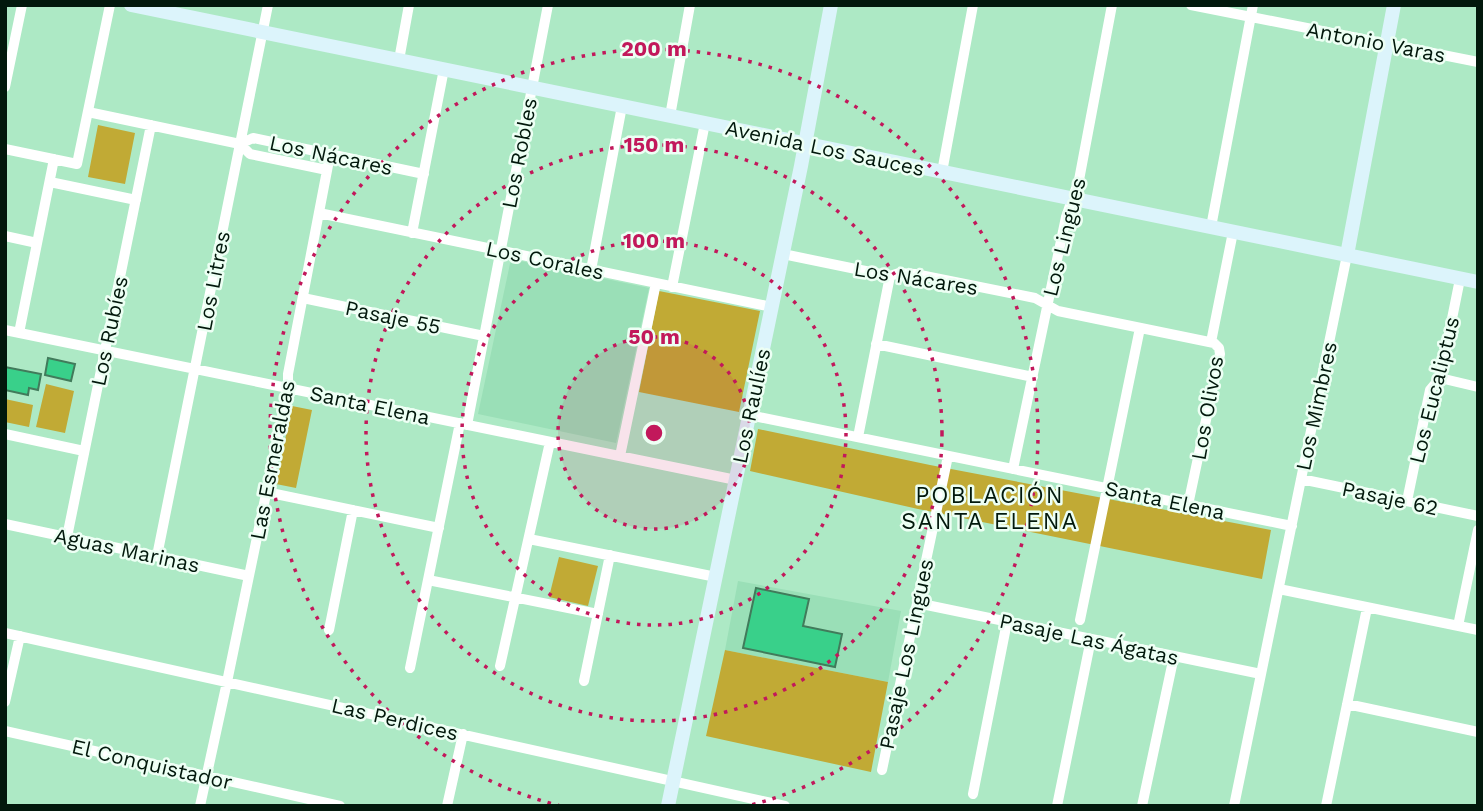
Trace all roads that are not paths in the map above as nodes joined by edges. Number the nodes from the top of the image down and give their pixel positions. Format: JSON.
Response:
{"nodes":[{"id":1,"x":22,"y":5,"type":"edge"},
{"id":2,"x":110,"y":5,"type":"edge"},
{"id":3,"x":131,"y":5,"type":"edge"},
{"id":4,"x":268,"y":5,"type":"edge"},
{"id":5,"x":410,"y":5,"type":"edge"},
{"id":6,"x":548,"y":5,"type":"edge"},
{"id":7,"x":690,"y":5,"type":"edge"},
{"id":8,"x":831,"y":5,"type":"edge"},
{"id":9,"x":973,"y":5,"type":"edge"},
{"id":10,"x":1112,"y":5,"type":"edge"},
{"id":11,"x":1191,"y":5,"type":"edge"},
{"id":12,"x":1253,"y":5,"type":"edge"},
{"id":13,"x":1394,"y":5,"type":"edge"},
{"id":14,"x":1251,"y":17,"type":"junction"},
{"id":15,"x":263,"y":32,"type":"junction"},
{"id":16,"x":1387,"y":44,"type":"junction"},
{"id":17,"x":399,"y":60,"type":"junction"},
{"id":18,"x":1478,"y":62,"type":"edge"},
{"id":19,"x":444,"y":69,"type":"junction"},
{"id":20,"x":5,"y":87,"type":"edge"},
{"id":21,"x":532,"y":88,"type":"junction"},
{"id":22,"x":622,"y":106,"type":"junction"},
{"id":23,"x":88,"y":112,"type":"junction"},
{"id":24,"x":670,"y":116,"type":"junction"},
{"id":25,"x":705,"y":123,"type":"junction"},
{"id":26,"x":151,"y":125,"type":"junction"},
{"id":27,"x":240,"y":144,"type":"junction"},
{"id":28,"x":806,"y":144,"type":"junction"},
{"id":29,"x":5,"y":149,"type":"edge"},
{"id":30,"x":330,"y":155,"type":"junction"},
{"id":31,"x":54,"y":159,"type":"junction"},
{"id":32,"x":327,"y":170,"type":"junction"},
{"id":33,"x":942,"y":172,"type":"junction"},
{"id":34,"x":424,"y":174,"type":"junction"},
{"id":35,"x":50,"y":182,"type":"junction"},
{"id":36,"x":1073,"y":199,"type":"junction"},
{"id":37,"x":136,"y":200,"type":"junction"},
{"id":38,"x":319,"y":213,"type":"junction"},
{"id":39,"x":1211,"y":228,"type":"junction"},
{"id":40,"x":1233,"y":232,"type":"junction"},
{"id":41,"x":412,"y":233,"type":"junction"},
{"id":42,"x":5,"y":236,"type":"edge"},
{"id":43,"x":37,"y":243,"type":"junction"},
{"id":44,"x":500,"y":251,"type":"junction"},
{"id":45,"x":783,"y":254,"type":"junction"},
{"id":46,"x":1348,"y":255,"type":"junction"},
{"id":47,"x":591,"y":270,"type":"junction"},
{"id":48,"x":890,"y":276,"type":"junction"},
{"id":49,"x":1460,"y":279,"type":"junction"},
{"id":50,"x":1478,"y":282,"type":"edge"},
{"id":51,"x":656,"y":283,"type":"junction"},
{"id":52,"x":672,"y":287,"type":"junction"},
{"id":53,"x":303,"y":298,"type":"junction"},
{"id":54,"x":1048,"y":305,"type":"junction"},
{"id":55,"x":772,"y":307,"type":"junction"},
{"id":56,"x":1140,"y":328,"type":"junction"},
{"id":57,"x":5,"y":330,"type":"edge"},
{"id":58,"x":19,"y":333,"type":"junction"},
{"id":59,"x":484,"y":336,"type":"junction"},
{"id":60,"x":1211,"y":342,"type":"junction"},
{"id":61,"x":876,"y":344,"type":"junction"},
{"id":62,"x":105,"y":350,"type":"junction"},
{"id":63,"x":195,"y":369,"type":"junction"},
{"id":64,"x":1033,"y":377,"type":"junction"},
{"id":65,"x":1440,"y":378,"type":"junction"},
{"id":66,"x":1478,"y":387,"type":"edge"},
{"id":67,"x":288,"y":388,"type":"junction"},
{"id":68,"x":749,"y":415,"type":"junction"},
{"id":69,"x":464,"y":424,"type":"junction"},
{"id":70,"x":5,"y":435,"type":"edge"},
{"id":71,"x":858,"y":437,"type":"junction"},
{"id":72,"x":550,"y":442,"type":"junction"},
{"id":73,"x":85,"y":451,"type":"junction"},
{"id":74,"x":620,"y":456,"type":"junction"},
{"id":75,"x":948,"y":456,"type":"junction"},
{"id":76,"x":1013,"y":469,"type":"junction"},
{"id":77,"x":1301,"y":479,"type":"junction"},
{"id":78,"x":736,"y":480,"type":"junction"},
{"id":79,"x":1106,"y":488,"type":"junction"},
{"id":80,"x":267,"y":492,"type":"junction"},
{"id":81,"x":1407,"y":501,"type":"junction"},
{"id":82,"x":1188,"y":505,"type":"junction"},
{"id":83,"x":353,"y":510,"type":"junction"},
{"id":84,"x":1478,"y":516,"type":"edge"},
{"id":85,"x":5,"y":524,"type":"edge"},
{"id":86,"x":1292,"y":526,"type":"junction"},
{"id":87,"x":439,"y":528,"type":"junction"},
{"id":88,"x":1478,"y":530,"type":"edge"},
{"id":89,"x":67,"y":537,"type":"junction"},
{"id":90,"x":528,"y":538,"type":"junction"},
{"id":91,"x":610,"y":555,"type":"junction"},
{"id":92,"x":157,"y":556,"type":"junction"},
{"id":93,"x":249,"y":576,"type":"junction"},
{"id":94,"x":716,"y":577,"type":"junction"},
{"id":95,"x":428,"y":580,"type":"junction"},
{"id":96,"x":1279,"y":589,"type":"junction"},
{"id":97,"x":515,"y":597,"type":"junction"},
{"id":98,"x":917,"y":603,"type":"junction"},
{"id":99,"x":1367,"y":608,"type":"junction"},
{"id":100,"x":598,"y":614,"type":"junction"},
{"id":101,"x":1080,"y":620,"type":"dead end"},
{"id":102,"x":1007,"y":622,"type":"junction"},
{"id":103,"x":1458,"y":626,"type":"junction"},
{"id":104,"x":329,"y":630,"type":"dead end"},
{"id":105,"x":1478,"y":631,"type":"edge"},
{"id":106,"x":5,"y":633,"type":"edge"},
{"id":107,"x":20,"y":636,"type":"junction"},
{"id":108,"x":1091,"y":639,"type":"junction"},
{"id":109,"x":1174,"y":656,"type":"junction"},
{"id":110,"x":500,"y":666,"type":"dead end"},
{"id":111,"x":410,"y":668,"type":"dead end"},
{"id":112,"x":1261,"y":674,"type":"junction"},
{"id":113,"x":584,"y":681,"type":"dead end"},
{"id":114,"x":228,"y":682,"type":"junction"},
{"id":115,"x":5,"y":702,"type":"edge"},
{"id":116,"x":1347,"y":704,"type":"junction"},
{"id":117,"x":5,"y":731,"type":"edge"},
{"id":118,"x":1478,"y":732,"type":"edge"},
{"id":119,"x":463,"y":734,"type":"junction"},
{"id":120,"x":882,"y":770,"type":"dead end"},
{"id":121,"x":206,"y":776,"type":"junction"},
{"id":122,"x":673,"y":781,"type":"junction"},
{"id":123,"x":973,"y":794,"type":"dead end"},
{"id":124,"x":200,"y":806,"type":"edge"},
{"id":125,"x":340,"y":806,"type":"edge"},
{"id":126,"x":447,"y":806,"type":"edge"},
{"id":127,"x":668,"y":806,"type":"edge"},
{"id":128,"x":785,"y":806,"type":"edge"},
{"id":129,"x":1057,"y":806,"type":"edge"},
{"id":130,"x":1142,"y":806,"type":"edge"},
{"id":131,"x":1234,"y":806,"type":"edge"},
{"id":132,"x":1326,"y":806,"type":"edge"}],
"edges":[{"from":1,"to":20,"type":"street"},
{"from":2,"to":23,"type":"street"},
{"from":3,"to":15,"type":"street","name":"Avenida Los Sauces"},
{"from":4,"to":15,"type":"street","name":"Los Litres"},
{"from":5,"to":17,"type":"street"},
{"from":6,"to":21,"type":"street","name":"Los Robles"},
{"from":7,"to":24,"type":"street"},
{"from":8,"to":28,"type":"street","name":"Los Raulíes"},
{"from":9,"to":33,"type":"street"},
{"from":10,"to":36,"type":"street","name":"Los Lingues"},
{"from":11,"to":14,"type":"street","name":"Antonio Varas"},
{"from":12,"to":14,"type":"street"},
{"from":13,"to":16,"type":"street","name":"Los Mimbres"},
{"from":14,"to":16,"type":"street","name":"Antonio Varas"},
{"from":14,"to":39,"type":"street"},
{"from":15,"to":17,"type":"street","name":"Avenida Los Sauces"},
{"from":15,"to":27,"type":"street","name":"Los Litres"},
{"from":16,"to":18,"type":"street","name":"Antonio Varas"},
{"from":16,"to":46,"type":"street","name":"Los Mimbres"},
{"from":17,"to":19,"type":"street","name":"Avenida Los Sauces"},
{"from":19,"to":21,"type":"street","name":"Avenida Los Sauces"},
{"from":19,"to":34,"type":"street"},
{"from":21,"to":22,"type":"street","name":"Avenida Los Sauces"},
{"from":21,"to":44,"type":"street","name":"Los Robles"},
{"from":22,"to":24,"type":"street","name":"Avenida Los Sauces"},
{"from":22,"to":47,"type":"street"},
{"from":23,"to":26,"type":"street","name":"Los Nácares"},
{"from":23,"to":31,"type":"street"},
{"from":24,"to":25,"type":"street","name":"Avenida Los Sauces"},
{"from":25,"to":28,"type":"street","name":"Avenida Los Sauces"},
{"from":25,"to":52,"type":"street"},
{"from":26,"to":27,"type":"street","name":"Los Nácares"},
{"from":26,"to":37,"type":"street","name":"Los Rubíes"},
{"from":27,"to":30,"type":"street","name":"Los Nácares"},
{"from":27,"to":32,"type":"street","name":"Los Nácares"},
{"from":27,"to":63,"type":"street","name":"Los Litres"},
{"from":28,"to":33,"type":"street","name":"Avenida Los Sauces"},
{"from":28,"to":45,"type":"street","name":"Los Raulíes"},
{"from":29,"to":31,"type":"street"},
{"from":30,"to":32,"type":"street","name":"Las Esmeraldas"},
{"from":30,"to":34,"type":"street","name":"Los Nácares"},
{"from":31,"to":35,"type":"street"},
{"from":32,"to":38,"type":"street","name":"Las Esmeraldas"},
{"from":33,"to":36,"type":"street","name":"Avenida Los Sauces"},
{"from":34,"to":41,"type":"street"},
{"from":35,"to":37,"type":"street"},
{"from":35,"to":43,"type":"street"},
{"from":36,"to":39,"type":"street","name":"Avenida Los Sauces"},
{"from":36,"to":54,"type":"street","name":"Los Lingues"},
{"from":37,"to":62,"type":"street","name":"Los Rubíes"},
{"from":38,"to":41,"type":"street","name":"Los Corales"},
{"from":38,"to":53,"type":"street","name":"Las Esmeraldas"},
{"from":39,"to":40,"type":"street","name":"Avenida Los Sauces"},
{"from":40,"to":46,"type":"street","name":"Avenida Los Sauces"},
{"from":40,"to":60,"type":"street","name":"Los Olivos"},
{"from":41,"to":44,"type":"street","name":"Los Corales"},
{"from":42,"to":43,"type":"street"},
{"from":43,"to":58,"type":"street"},
{"from":44,"to":47,"type":"street","name":"Los Corales"},
{"from":44,"to":59,"type":"street","name":"Los Robles"},
{"from":45,"to":48,"type":"street","name":"Los Nácares"},
{"from":45,"to":55,"type":"street","name":"Los Raulíes"},
{"from":46,"to":49,"type":"street","name":"Avenida Los Sauces"},
{"from":46,"to":77,"type":"street","name":"Los Mimbres"},
{"from":47,"to":51,"type":"street","name":"Los Corales"},
{"from":48,"to":54,"type":"street","name":"Los Nácares"},
{"from":48,"to":61,"type":"street"},
{"from":49,"to":50,"type":"street","name":"Avenida Los Sauces"},
{"from":49,"to":65,"type":"street","name":"Los Eucaliptus"},
{"from":51,"to":52,"type":"street","name":"Los Corales"},
{"from":51,"to":74,"type":"street"},
{"from":52,"to":55,"type":"street","name":"Los Corales"},
{"from":53,"to":59,"type":"street","name":"Pasaje 55"},
{"from":53,"to":67,"type":"street","name":"Las Esmeraldas"},
{"from":54,"to":56,"type":"street","name":"Los Nácares"},
{"from":54,"to":64,"type":"street","name":"Los Lingues"},
{"from":55,"to":68,"type":"street","name":"Los Raulíes"},
{"from":56,"to":60,"type":"street","name":"Los Nácares"},
{"from":56,"to":79,"type":"street"},
{"from":57,"to":58,"type":"street","name":"Santa Elena"},
{"from":58,"to":62,"type":"street","name":"Santa Elena"},
{"from":59,"to":69,"type":"street","name":"Los Robles"},
{"from":60,"to":82,"type":"street","name":"Los Olivos"},
{"from":61,"to":64,"type":"street"},
{"from":61,"to":71,"type":"street"},
{"from":62,"to":63,"type":"street","name":"Santa Elena"},
{"from":62,"to":73,"type":"street","name":"Los Rubíes"},
{"from":63,"to":67,"type":"street","name":"Santa Elena"},
{"from":63,"to":92,"type":"street","name":"Los Litres"},
{"from":64,"to":76,"type":"street","name":"Los Lingues"},
{"from":65,"to":66,"type":"street"},
{"from":65,"to":81,"type":"street","name":"Los Eucaliptus"},
{"from":67,"to":69,"type":"street","name":"Santa Elena"},
{"from":67,"to":80,"type":"street","name":"Las Esmeraldas"},
{"from":68,"to":71,"type":"street","name":"Santa Elena"},
{"from":68,"to":78,"type":"street","name":"Los Raulíes"},
{"from":69,"to":72,"type":"street","name":"Santa Elena"},
{"from":69,"to":87,"type":"street","name":"Los Robles"},
{"from":70,"to":73,"type":"street"},
{"from":71,"to":75,"type":"street","name":"Santa Elena"},
{"from":72,"to":74,"type":"street","name":"Santa Elena"},
{"from":72,"to":90,"type":"street"},
{"from":73,"to":89,"type":"street","name":"Los Rubíes"},
{"from":74,"to":78,"type":"street","name":"Santa Elena"},
{"from":75,"to":76,"type":"street","name":"Santa Elena"},
{"from":75,"to":98,"type":"street","name":"Pasaje Los Lingues"},
{"from":76,"to":79,"type":"street","name":"Santa Elena"},
{"from":77,"to":81,"type":"street","name":"Pasaje 62"},
{"from":77,"to":86,"type":"street","name":"Los Mimbres"},
{"from":78,"to":94,"type":"street","name":"Los Raulíes"},
{"from":79,"to":82,"type":"street","name":"Santa Elena"},
{"from":79,"to":101,"type":"street"},
{"from":80,"to":83,"type":"street"},
{"from":80,"to":93,"type":"street","name":"Las Esmeraldas"},
{"from":81,"to":84,"type":"street","name":"Pasaje 62"},
{"from":82,"to":86,"type":"street","name":"Santa Elena"},
{"from":83,"to":87,"type":"street"},
{"from":83,"to":104,"type":"street"},
{"from":85,"to":89,"type":"street","name":"Aguas Marinas"},
{"from":86,"to":96,"type":"street","name":"Los Mimbres"},
{"from":87,"to":95,"type":"street","name":"Los Robles"},
{"from":88,"to":103,"type":"street"},
{"from":89,"to":92,"type":"street","name":"Aguas Marinas"},
{"from":90,"to":91,"type":"street"},
{"from":90,"to":97,"type":"street"},
{"from":91,"to":94,"type":"street"},
{"from":91,"to":100,"type":"street"},
{"from":92,"to":93,"type":"street","name":"Aguas Marinas"},
{"from":93,"to":114,"type":"street","name":"Las Esmeraldas"},
{"from":94,"to":122,"type":"street","name":"Los Raulíes"},
{"from":95,"to":97,"type":"street"},
{"from":95,"to":111,"type":"street","name":"Los Robles"},
{"from":96,"to":99,"type":"street"},
{"from":96,"to":112,"type":"street","name":"Los Mimbres"},
{"from":97,"to":100,"type":"street"},
{"from":97,"to":110,"type":"street"},
{"from":98,"to":102,"type":"street","name":"Pasaje Las Ágatas"},
{"from":98,"to":120,"type":"street","name":"Pasaje Los Lingues"},
{"from":99,"to":103,"type":"street"},
{"from":99,"to":116,"type":"street"},
{"from":100,"to":113,"type":"street"},
{"from":102,"to":108,"type":"street","name":"Pasaje Las Ágatas"},
{"from":102,"to":123,"type":"street"},
{"from":103,"to":105,"type":"street"},
{"from":106,"to":107,"type":"street","name":"Las Perdices"},
{"from":107,"to":114,"type":"street","name":"Las Perdices"},
{"from":107,"to":115,"type":"street"},
{"from":108,"to":109,"type":"street","name":"Pasaje Las Ágatas"},
{"from":108,"to":129,"type":"street"},
{"from":109,"to":112,"type":"street","name":"Pasaje Las Ágatas"},
{"from":109,"to":130,"type":"street"},
{"from":112,"to":131,"type":"street","name":"Los Mimbres"},
{"from":114,"to":119,"type":"street","name":"Las Perdices"},
{"from":114,"to":121,"type":"street","name":"Las Esmeraldas"},
{"from":116,"to":118,"type":"street"},
{"from":116,"to":132,"type":"street"},
{"from":117,"to":121,"type":"street","name":"El Conquistador"},
{"from":119,"to":122,"type":"street","name":"Las Perdices"},
{"from":119,"to":126,"type":"street"},
{"from":121,"to":124,"type":"street","name":"Las Esmeraldas"},
{"from":121,"to":125,"type":"street","name":"El Conquistador"},
{"from":122,"to":127,"type":"street","name":"Los Raulíes"},
{"from":122,"to":128,"type":"street","name":"Las Perdices"}]}
